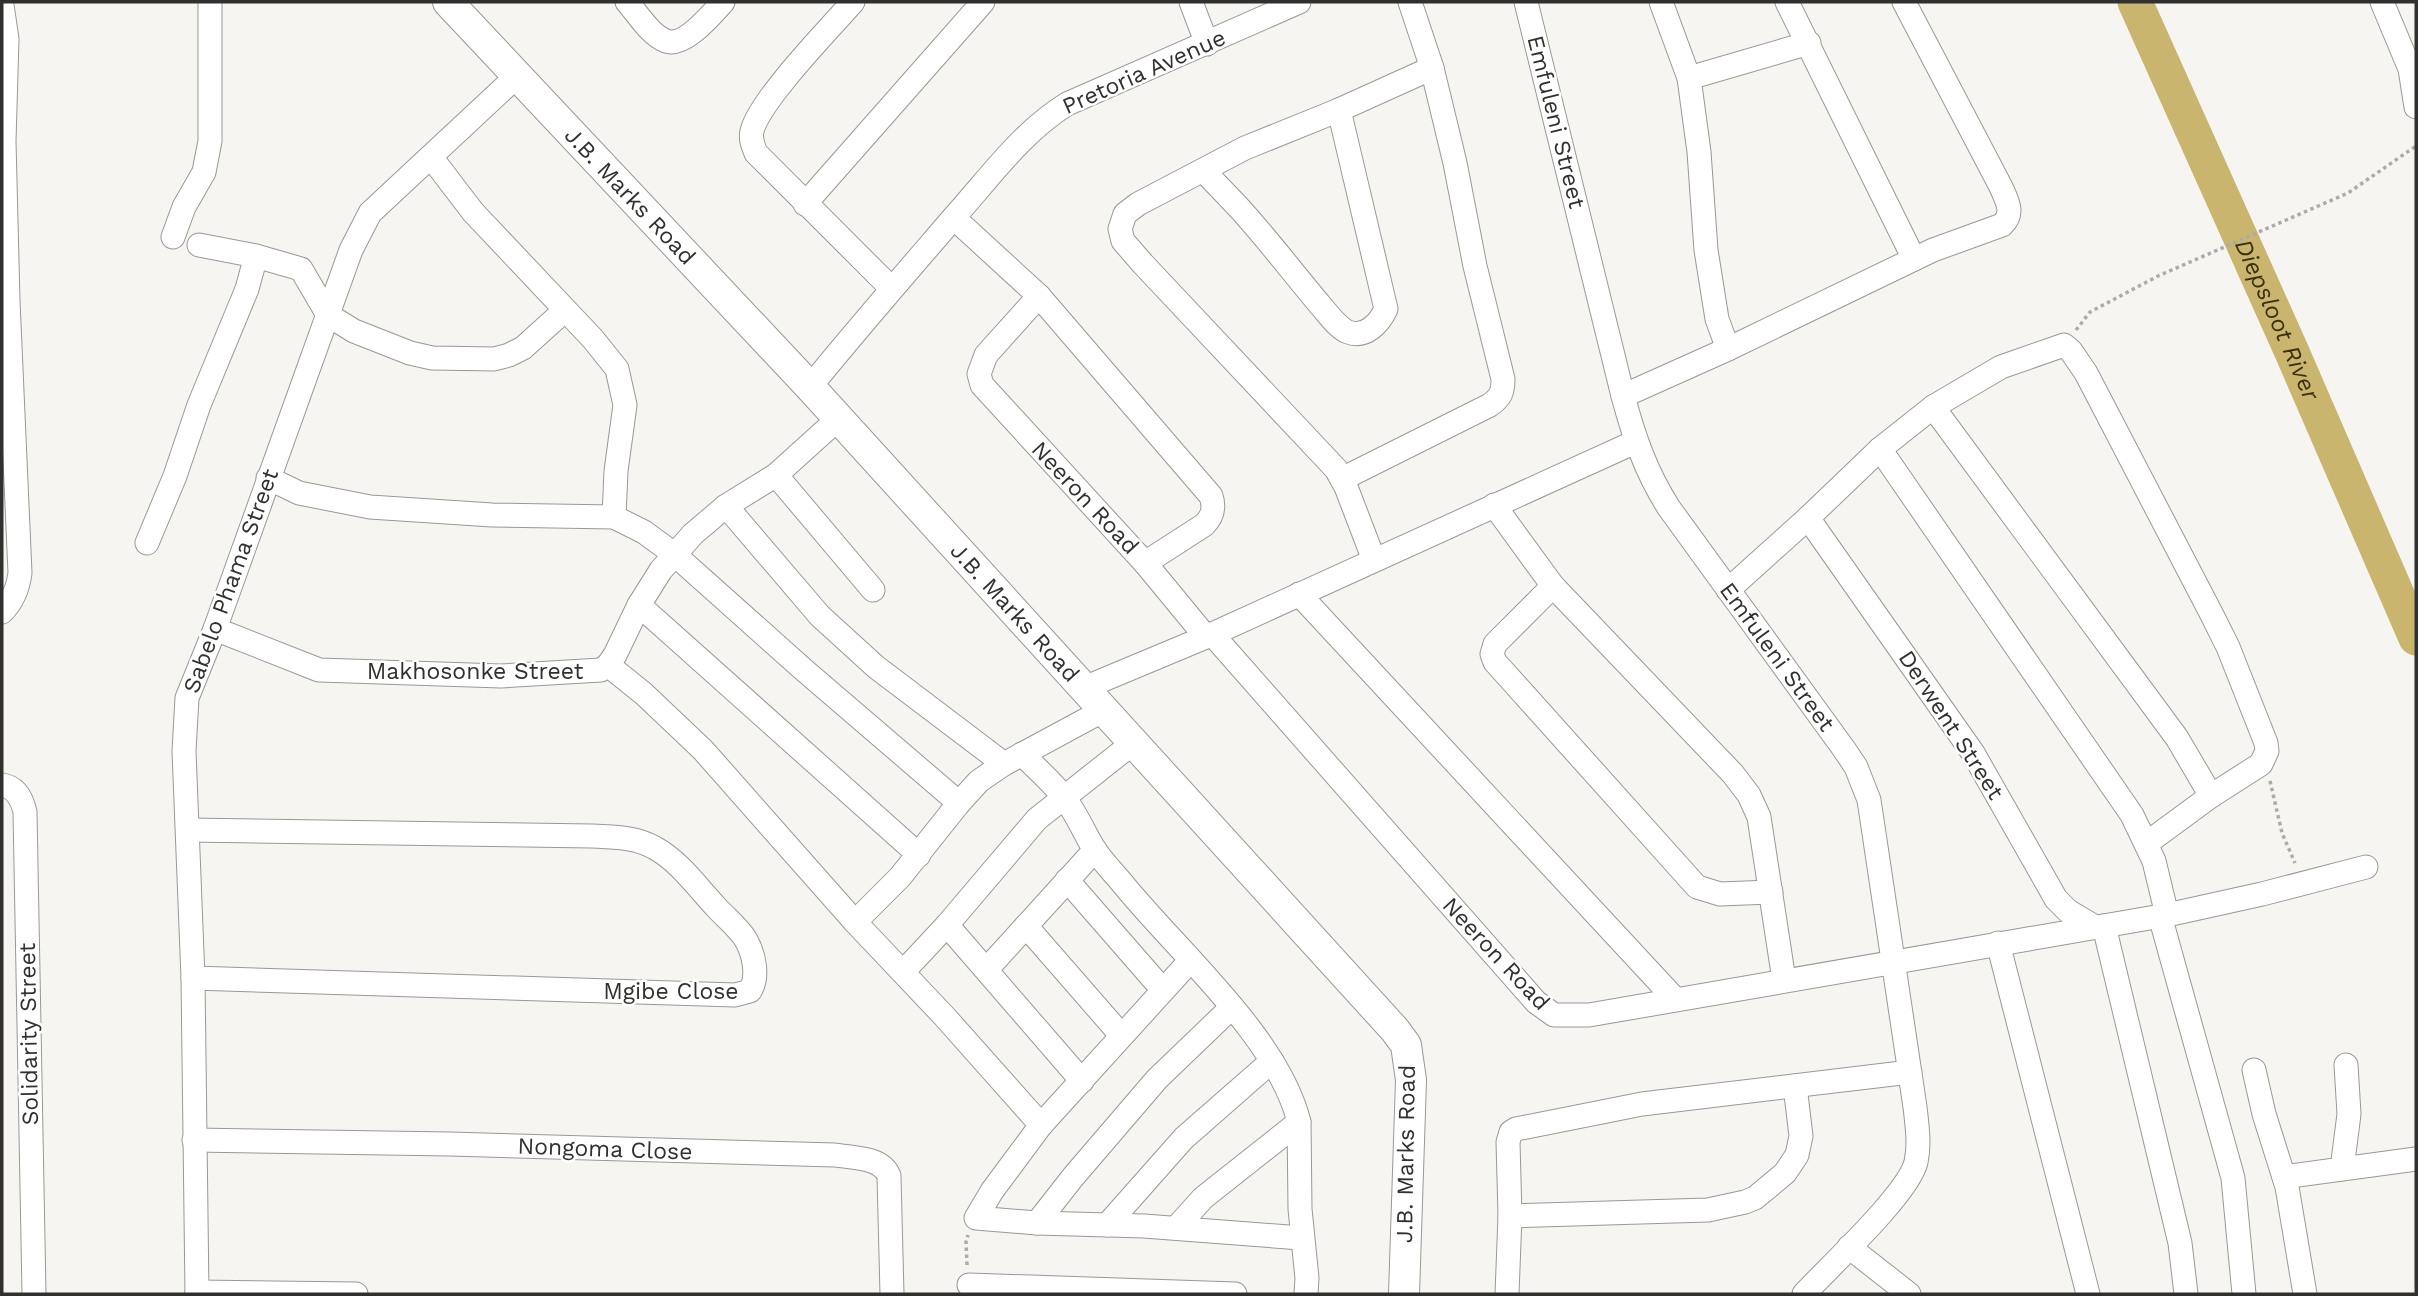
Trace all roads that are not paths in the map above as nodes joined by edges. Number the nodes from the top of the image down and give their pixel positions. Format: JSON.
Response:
{"nodes":[{"id":1,"x":210,"y":2,"type":"edge"},
{"id":2,"x":448,"y":2,"type":"edge"},
{"id":3,"x":627,"y":2,"type":"edge"},
{"id":4,"x":723,"y":2,"type":"edge"},
{"id":5,"x":853,"y":2,"type":"edge"},
{"id":6,"x":983,"y":2,"type":"edge"},
{"id":7,"x":1191,"y":2,"type":"edge"},
{"id":8,"x":1299,"y":2,"type":"edge"},
{"id":9,"x":1410,"y":2,"type":"edge"},
{"id":10,"x":1526,"y":2,"type":"edge"},
{"id":11,"x":1661,"y":2,"type":"edge"},
{"id":12,"x":1787,"y":2,"type":"edge"},
{"id":13,"x":1904,"y":2,"type":"edge"},
{"id":14,"x":2382,"y":2,"type":"edge"},
{"id":15,"x":2,"y":5,"type":"edge"},
{"id":16,"x":1809,"y":43,"type":"junction"},
{"id":17,"x":1207,"y":44,"type":"junction"},
{"id":18,"x":1432,"y":68,"type":"junction"},
{"id":19,"x":517,"y":76,"type":"junction"},
{"id":20,"x":1689,"y":78,"type":"junction"},
{"id":21,"x":2416,"y":107,"type":"edge"},
{"id":22,"x":1339,"y":110,"type":"junction"},
{"id":23,"x":3,"y":141,"type":"edge"},
{"id":24,"x":431,"y":157,"type":"junction"},
{"id":25,"x":1203,"y":171,"type":"junction"},
{"id":26,"x":805,"y":204,"type":"junction"},
{"id":27,"x":954,"y":218,"type":"junction"},
{"id":28,"x":173,"y":237,"type":"dead end"},
{"id":29,"x":199,"y":245,"type":"dead end"},
{"id":30,"x":256,"y":256,"type":"junction"},
{"id":31,"x":1914,"y":259,"type":"junction"},
{"id":32,"x":891,"y":288,"type":"junction"},
{"id":33,"x":1039,"y":296,"type":"junction"},
{"id":34,"x":5,"y":301,"type":"edge"},
{"id":35,"x":564,"y":311,"type":"junction"},
{"id":36,"x":328,"y":315,"type":"junction"},
{"id":37,"x":1728,"y":349,"type":"junction"},
{"id":38,"x":810,"y":387,"type":"junction"},
{"id":39,"x":1623,"y":396,"type":"junction"},
{"id":40,"x":1933,"y":407,"type":"junction"},
{"id":41,"x":838,"y":419,"type":"junction"},
{"id":42,"x":1635,"y":442,"type":"junction"},
{"id":43,"x":1880,"y":449,"type":"junction"},
{"id":44,"x":8,"y":462,"type":"edge"},
{"id":45,"x":776,"y":475,"type":"junction"},
{"id":46,"x":268,"y":478,"type":"junction"},
{"id":47,"x":1342,"y":479,"type":"junction"},
{"id":48,"x":1494,"y":505,"type":"junction"},
{"id":49,"x":726,"y":506,"type":"junction"},
{"id":50,"x":614,"y":517,"type":"junction"},
{"id":51,"x":1808,"y":518,"type":"junction"},
{"id":52,"x":147,"y":544,"type":"dead end"},
{"id":53,"x":674,"y":554,"type":"junction"},
{"id":54,"x":1374,"y":560,"type":"junction"},
{"id":55,"x":1145,"y":563,"type":"junction"},
{"id":56,"x":1553,"y":586,"type":"junction"},
{"id":57,"x":873,"y":590,"type":"dead end"},
{"id":58,"x":1728,"y":590,"type":"junction"},
{"id":59,"x":1299,"y":594,"type":"junction"},
{"id":60,"x":639,"y":604,"type":"junction"},
{"id":61,"x":2,"y":612,"type":"edge"},
{"id":62,"x":215,"y":629,"type":"junction"},
{"id":63,"x":1209,"y":636,"type":"junction"},
{"id":64,"x":608,"y":665,"type":"junction"},
{"id":65,"x":1084,"y":688,"type":"junction"},
{"id":66,"x":1104,"y":710,"type":"junction"},
{"id":67,"x":1133,"y":743,"type":"junction"},
{"id":68,"x":1013,"y":759,"type":"junction"},
{"id":69,"x":2,"y":785,"type":"edge"},
{"id":70,"x":2211,"y":796,"type":"junction"},
{"id":71,"x":1063,"y":797,"type":"junction"},
{"id":72,"x":959,"y":803,"type":"junction"},
{"id":73,"x":189,"y":830,"type":"junction"},
{"id":74,"x":2147,"y":843,"type":"junction"},
{"id":75,"x":1095,"y":850,"type":"junction"},
{"id":76,"x":919,"y":855,"type":"junction"},
{"id":77,"x":2366,"y":867,"type":"dead end"},
{"id":78,"x":1067,"y":880,"type":"junction"},
{"id":79,"x":1771,"y":892,"type":"junction"},
{"id":80,"x":2163,"y":916,"type":"junction"},
{"id":81,"x":855,"y":922,"type":"junction"},
{"id":82,"x":947,"y":925,"type":"junction"},
{"id":83,"x":1027,"y":926,"type":"junction"},
{"id":84,"x":2100,"y":926,"type":"junction"},
{"id":85,"x":1998,"y":943,"type":"junction"},
{"id":86,"x":1190,"y":961,"type":"junction"},
{"id":87,"x":1893,"y":962,"type":"junction"},
{"id":88,"x":987,"y":969,"type":"junction"},
{"id":89,"x":903,"y":972,"type":"junction"},
{"id":90,"x":193,"y":978,"type":"junction"},
{"id":91,"x":1784,"y":980,"type":"junction"},
{"id":92,"x":1162,"y":989,"type":"junction"},
{"id":93,"x":1675,"y":999,"type":"junction"},
{"id":94,"x":1232,"y":1007,"type":"junction"},
{"id":95,"x":1121,"y":1035,"type":"junction"},
{"id":96,"x":1272,"y":1061,"type":"junction"},
{"id":97,"x":2346,"y":1065,"type":"dead end"},
{"id":98,"x":2254,"y":1070,"type":"dead end"},
{"id":99,"x":1910,"y":1072,"type":"junction"},
{"id":100,"x":1082,"y":1081,"type":"junction"},
{"id":101,"x":1795,"y":1086,"type":"junction"},
{"id":102,"x":1299,"y":1122,"type":"junction"},
{"id":103,"x":1041,"y":1125,"type":"junction"},
{"id":104,"x":194,"y":1140,"type":"junction"},
{"id":105,"x":2416,"y":1159,"type":"edge"},
{"id":106,"x":2342,"y":1169,"type":"junction"},
{"id":107,"x":2284,"y":1177,"type":"junction"},
{"id":108,"x":1510,"y":1216,"type":"junction"},
{"id":109,"x":1037,"y":1223,"type":"junction"},
{"id":110,"x":1107,"y":1224,"type":"junction"},
{"id":111,"x":1176,"y":1228,"type":"junction"},
{"id":112,"x":1301,"y":1238,"type":"junction"},
{"id":113,"x":1849,"y":1247,"type":"junction"},
{"id":114,"x":969,"y":1284,"type":"road end"},
{"id":115,"x":197,"y":1293,"type":"edge"},
{"id":116,"x":34,"y":1294,"type":"edge"},
{"id":117,"x":356,"y":1294,"type":"edge"},
{"id":118,"x":892,"y":1294,"type":"edge"},
{"id":119,"x":1235,"y":1294,"type":"edge"},
{"id":120,"x":1306,"y":1294,"type":"edge"},
{"id":121,"x":1405,"y":1294,"type":"edge"},
{"id":122,"x":1507,"y":1294,"type":"edge"},
{"id":123,"x":1804,"y":1294,"type":"edge"},
{"id":124,"x":1909,"y":1294,"type":"edge"},
{"id":125,"x":2088,"y":1294,"type":"edge"},
{"id":126,"x":2186,"y":1294,"type":"edge"},
{"id":127,"x":2244,"y":1294,"type":"edge"},
{"id":128,"x":2305,"y":1294,"type":"edge"}],
"edges":[{"from":1,"to":28,"type":"street"},
{"from":2,"to":19,"type":"street","name":"J.B. Marks Road"},
{"from":3,"to":4,"type":"street"},
{"from":5,"to":26,"type":"street"},
{"from":6,"to":26,"type":"street"},
{"from":7,"to":17,"type":"street"},
{"from":8,"to":17,"type":"street","name":"Pretoria Avenue"},
{"from":9,"to":18,"type":"street"},
{"from":10,"to":39,"type":"street","name":"Emfuleni Street"},
{"from":11,"to":20,"type":"street"},
{"from":12,"to":16,"type":"street"},
{"from":13,"to":31,"type":"street"},
{"from":14,"to":21,"type":"street"},
{"from":15,"to":23,"type":"street"},
{"from":16,"to":20,"type":"street"},
{"from":16,"to":31,"type":"street"},
{"from":17,"to":27,"type":"street","name":"Pretoria Avenue"},
{"from":18,"to":22,"type":"street"},
{"from":18,"to":47,"type":"street"},
{"from":19,"to":24,"type":"street","name":"Sabelo Phama Street"},
{"from":19,"to":38,"type":"street","name":"J.B. Marks Road"},
{"from":20,"to":37,"type":"street"},
{"from":22,"to":25,"type":"street"},
{"from":22,"to":25,"type":"street"},
{"from":23,"to":34,"type":"street"},
{"from":24,"to":35,"type":"street"},
{"from":24,"to":36,"type":"street","name":"Sabelo Phama Street"},
{"from":25,"to":47,"type":"street"},
{"from":26,"to":32,"type":"street"},
{"from":27,"to":32,"type":"street","name":"Pretoria Avenue"},
{"from":27,"to":33,"type":"street"},
{"from":29,"to":30,"type":"street"},
{"from":30,"to":36,"type":"street"},
{"from":30,"to":52,"type":"street"},
{"from":31,"to":37,"type":"street"},
{"from":32,"to":38,"type":"street","name":"Pretoria Avenue"},
{"from":33,"to":55,"type":"street","name":"Neeron Road"},
{"from":33,"to":55,"type":"street"},
{"from":34,"to":44,"type":"street"},
{"from":35,"to":36,"type":"street"},
{"from":35,"to":50,"type":"street"},
{"from":36,"to":46,"type":"street","name":"Sabelo Phama Street"},
{"from":37,"to":39,"type":"street"},
{"from":38,"to":41,"type":"street","name":"J.B. Marks Road"},
{"from":39,"to":42,"type":"street","name":"Emfuleni Street"},
{"from":40,"to":43,"type":"street"},
{"from":40,"to":70,"type":"street"},
{"from":40,"to":70,"type":"street"},
{"from":41,"to":45,"type":"street","name":"Makhosonke Street"},
{"from":41,"to":65,"type":"street","name":"J.B. Marks Road"},
{"from":42,"to":48,"type":"street"},
{"from":42,"to":58,"type":"street","name":"Emfuleni Street"},
{"from":43,"to":51,"type":"street"},
{"from":43,"to":74,"type":"street"},
{"from":44,"to":61,"type":"street"},
{"from":45,"to":49,"type":"street","name":"Makhosonke Street"},
{"from":45,"to":57,"type":"street"},
{"from":46,"to":50,"type":"street"},
{"from":46,"to":62,"type":"street","name":"Sabelo Phama Street"},
{"from":47,"to":54,"type":"street"},
{"from":48,"to":54,"type":"street"},
{"from":48,"to":56,"type":"street"},
{"from":49,"to":53,"type":"street","name":"Makhosonke Street"},
{"from":49,"to":68,"type":"street"},
{"from":50,"to":53,"type":"street"},
{"from":51,"to":58,"type":"street"},
{"from":51,"to":84,"type":"street","name":"Derwent Street"},
{"from":53,"to":60,"type":"street","name":"Makhosonke Street"},
{"from":53,"to":72,"type":"street"},
{"from":54,"to":59,"type":"street"},
{"from":55,"to":63,"type":"street","name":"Neeron Road"},
{"from":56,"to":79,"type":"street"},
{"from":56,"to":79,"type":"street"},
{"from":58,"to":87,"type":"street","name":"Emfuleni Street"},
{"from":59,"to":63,"type":"street"},
{"from":59,"to":93,"type":"street"},
{"from":60,"to":64,"type":"street","name":"Makhosonke Street"},
{"from":60,"to":76,"type":"street"},
{"from":62,"to":64,"type":"street","name":"Makhosonke Street"},
{"from":62,"to":73,"type":"street","name":"Sabelo Phama Street"},
{"from":63,"to":65,"type":"street"},
{"from":63,"to":93,"type":"street","name":"Neeron Road"},
{"from":64,"to":81,"type":"street"},
{"from":65,"to":66,"type":"street","name":"J.B. Marks Road"},
{"from":66,"to":67,"type":"street","name":"J.B. Marks Road"},
{"from":66,"to":68,"type":"street"},
{"from":67,"to":71,"type":"street"},
{"from":67,"to":121,"type":"street","name":"J.B. Marks Road"},
{"from":68,"to":71,"type":"street"},
{"from":68,"to":72,"type":"street"},
{"from":69,"to":116,"type":"street","name":"Solidarity Street"},
{"from":70,"to":74,"type":"street"},
{"from":71,"to":75,"type":"street"},
{"from":71,"to":82,"type":"street"},
{"from":72,"to":76,"type":"street"},
{"from":73,"to":90,"type":"street","name":"Sabelo Phama Street"},
{"from":73,"to":90,"type":"street","name":"Mgibe Close"},
{"from":74,"to":80,"type":"street"},
{"from":75,"to":78,"type":"street"},
{"from":75,"to":86,"type":"street"},
{"from":76,"to":81,"type":"street"},
{"from":77,"to":80,"type":"street","name":"Neeron Road"},
{"from":78,"to":83,"type":"street"},
{"from":78,"to":92,"type":"street"},
{"from":79,"to":91,"type":"street"},
{"from":80,"to":84,"type":"street","name":"Neeron Road"},
{"from":80,"to":127,"type":"street"},
{"from":81,"to":89,"type":"street"},
{"from":82,"to":88,"type":"street"},
{"from":82,"to":89,"type":"street"},
{"from":83,"to":88,"type":"street"},
{"from":83,"to":95,"type":"street"},
{"from":84,"to":85,"type":"street","name":"Neeron Road"},
{"from":84,"to":126,"type":"street"},
{"from":85,"to":87,"type":"street","name":"Neeron Road"},
{"from":85,"to":125,"type":"street"},
{"from":86,"to":92,"type":"street"},
{"from":86,"to":94,"type":"street"},
{"from":87,"to":91,"type":"street","name":"Neeron Road"},
{"from":87,"to":99,"type":"street","name":"Emfuleni Street"},
{"from":88,"to":100,"type":"street"},
{"from":89,"to":103,"type":"street"},
{"from":90,"to":104,"type":"street","name":"Sabelo Phama Street"},
{"from":91,"to":93,"type":"street","name":"Neeron Road"},
{"from":92,"to":95,"type":"street"},
{"from":94,"to":96,"type":"street"},
{"from":94,"to":109,"type":"street"},
{"from":95,"to":100,"type":"street"},
{"from":96,"to":102,"type":"street"},
{"from":96,"to":110,"type":"street"},
{"from":97,"to":106,"type":"street"},
{"from":98,"to":107,"type":"street"},
{"from":99,"to":101,"type":"street"},
{"from":99,"to":113,"type":"street","name":"Emfuleni Street"},
{"from":100,"to":103,"type":"street"},
{"from":101,"to":108,"type":"street"},
{"from":101,"to":108,"type":"street"},
{"from":102,"to":111,"type":"street"},
{"from":102,"to":112,"type":"street"},
{"from":103,"to":109,"type":"street"},
{"from":104,"to":115,"type":"street","name":"Sabelo Phama Street"},
{"from":104,"to":118,"type":"street","name":"Nongoma Close"},
{"from":105,"to":106,"type":"street"},
{"from":106,"to":107,"type":"street"},
{"from":107,"to":128,"type":"street"},
{"from":108,"to":122,"type":"street"},
{"from":109,"to":110,"type":"street"},
{"from":110,"to":111,"type":"street"},
{"from":111,"to":112,"type":"street"},
{"from":112,"to":120,"type":"street"},
{"from":113,"to":123,"type":"street","name":"Emfuleni Street"},
{"from":113,"to":124,"type":"street"},
{"from":114,"to":119,"type":"street"},
{"from":115,"to":117,"type":"street"}]}
